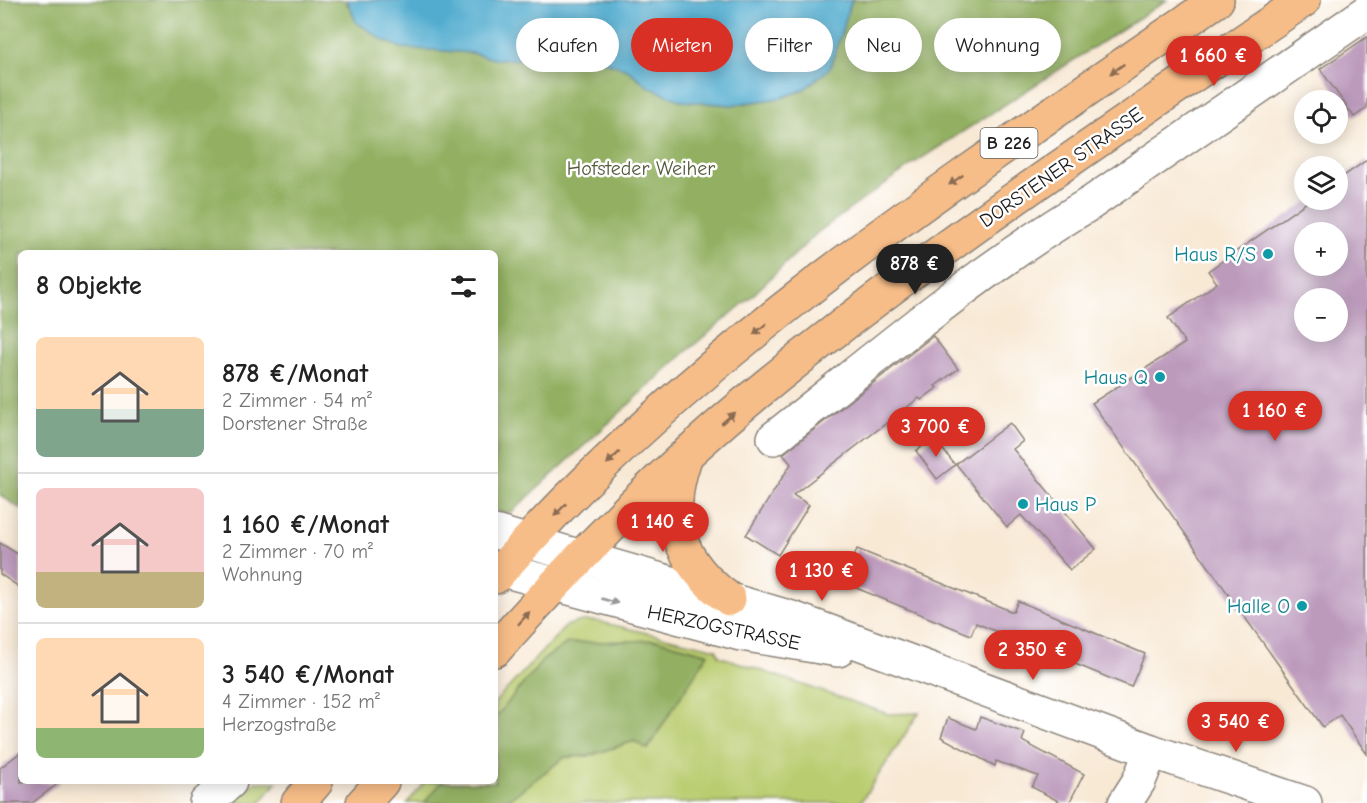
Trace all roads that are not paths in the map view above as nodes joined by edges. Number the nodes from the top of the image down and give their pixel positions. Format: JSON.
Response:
{"nodes":[{"id":1,"x":1217,"y":0,"type":"edge"},
{"id":2,"x":1304,"y":0,"type":"edge"},
{"id":3,"x":1367,"y":12,"type":"edge"},
{"id":4,"x":774,"y":438,"type":"dead end"},
{"id":5,"x":685,"y":458,"type":"junction"},
{"id":6,"x":498,"y":533,"type":"edge"},
{"id":7,"x":530,"y":541,"type":"junction"},
{"id":8,"x":582,"y":555,"type":"junction"},
{"id":9,"x":498,"y":571,"type":"edge"},
{"id":10,"x":498,"y":572,"type":"edge"},
{"id":11,"x":553,"y":585,"type":"junction"},
{"id":12,"x":729,"y":599,"type":"junction"},
{"id":13,"x":498,"y":647,"type":"edge"},
{"id":14,"x":896,"y":659,"type":"junction"},
{"id":15,"x":1151,"y":751,"type":"junction"},
{"id":16,"x":228,"y":784,"type":"edge"},
{"id":17,"x":314,"y":784,"type":"edge"},
{"id":18,"x":380,"y":784,"type":"edge"},
{"id":19,"x":206,"y":803,"type":"edge"},
{"id":20,"x":298,"y":803,"type":"edge"},
{"id":21,"x":363,"y":803,"type":"edge"},
{"id":22,"x":1125,"y":803,"type":"edge"},
{"id":23,"x":1305,"y":803,"type":"edge"}],
"edges":[{"from":1,"to":7,"type":"main road","number":"B 226","one_way":true},
{"from":5,"to":2,"type":"main road","name":"DORSTENER STRASSE","number":"B 226","one_way":true},
{"from":3,"to":4,"type":"street"},
{"from":5,"to":8,"type":"main road","name":"DORSTENER STRASSE","number":"B 226"},
{"from":5,"to":12,"type":"main road"},
{"from":6,"to":7,"type":"street"},
{"from":7,"to":8,"type":"street"},
{"from":7,"to":9,"type":"main road","number":"B 226"},
{"from":8,"to":11,"type":"main road","name":"DORSTENER STRASSE","number":"B 226"},
{"from":8,"to":12,"type":"street","name":"HERZOGSTRASSE"},
{"from":10,"to":11,"type":"street"},
{"from":13,"to":11,"type":"main road","name":"DORSTENER STRASSE","number":"B 226","one_way":true},
{"from":11,"to":14,"type":"street","name":"HERZOGSTRASSE","one_way":true},
{"from":12,"to":14,"type":"street","name":"HERZOGSTRASSE"},
{"from":14,"to":15,"type":"street","name":"HERZOGSTRASSE"},
{"from":15,"to":22,"type":"street"},
{"from":15,"to":23,"type":"street","name":"HERZOGSTRASSE"},
{"from":16,"to":19,"type":"street"},
{"from":17,"to":20,"type":"main road"},
{"from":18,"to":21,"type":"main road"}]}
